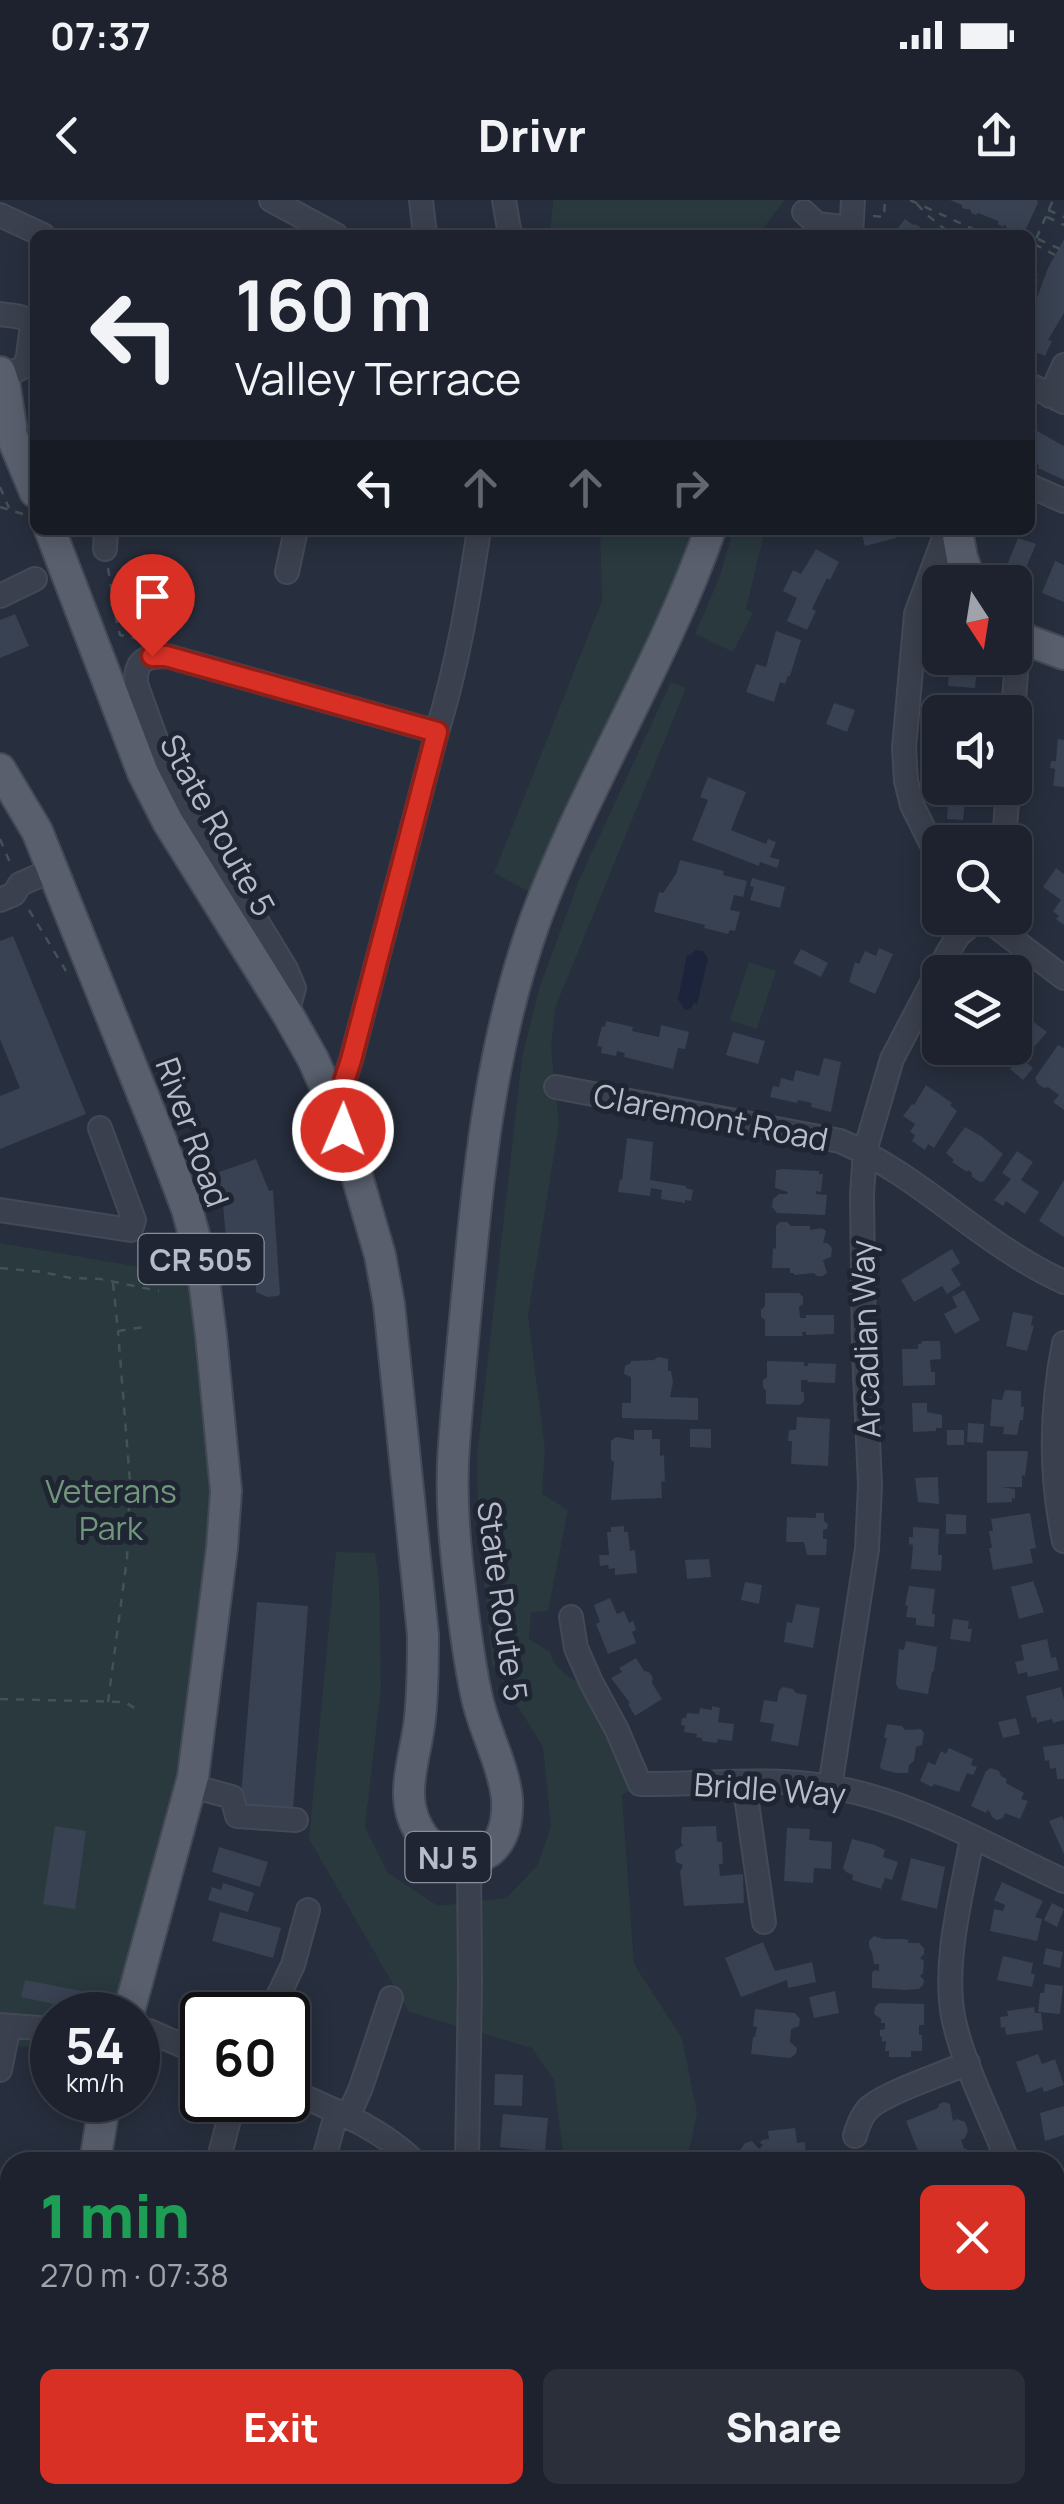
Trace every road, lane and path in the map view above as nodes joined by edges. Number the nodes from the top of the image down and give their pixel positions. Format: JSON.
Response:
{"nodes":[{"id":1,"x":270,"y":200,"type":"edge"},
{"id":2,"x":421,"y":200,"type":"edge"},
{"id":3,"x":504,"y":200,"type":"edge"},
{"id":4,"x":853,"y":200,"type":"edge"},
{"id":5,"x":910,"y":200,"type":"edge"},
{"id":6,"x":1053,"y":200,"type":"edge"},
{"id":7,"x":916,"y":203,"type":"junction"},
{"id":8,"x":1048,"y":210,"type":"junction"},
{"id":9,"x":804,"y":212,"type":"dead end"},
{"id":10,"x":0,"y":215,"type":"edge"},
{"id":11,"x":1046,"y":216,"type":"junction"},
{"id":12,"x":1064,"y":217,"type":"edge"},
{"id":13,"x":1064,"y":226,"type":"edge"},
{"id":14,"x":32,"y":230,"type":"edge"},
{"id":15,"x":327,"y":230,"type":"edge"},
{"id":16,"x":424,"y":230,"type":"edge"},
{"id":17,"x":509,"y":230,"type":"edge"},
{"id":18,"x":843,"y":230,"type":"edge"},
{"id":19,"x":851,"y":230,"type":"edge"},
{"id":20,"x":946,"y":230,"type":"edge"},
{"id":21,"x":975,"y":230,"type":"edge"},
{"id":22,"x":1036,"y":238,"type":"junction"},
{"id":23,"x":1035,"y":241,"type":"edge"},
{"id":24,"x":1035,"y":245,"type":"edge"},
{"id":25,"x":1060,"y":248,"type":"dead end"},
{"id":26,"x":1054,"y":255,"type":"dead end"},
{"id":27,"x":1035,"y":274,"type":"edge"},
{"id":28,"x":1043,"y":278,"type":"dead end"},
{"id":29,"x":1035,"y":282,"type":"edge"},
{"id":30,"x":1043,"y":285,"type":"dead end"},
{"id":31,"x":0,"y":314,"type":"edge"},
{"id":32,"x":30,"y":323,"type":"edge"},
{"id":33,"x":30,"y":340,"type":"edge"},
{"id":34,"x":1064,"y":365,"type":"edge"},
{"id":35,"x":1,"y":375,"type":"edge"},
{"id":36,"x":1048,"y":394,"type":"edge"},
{"id":37,"x":6,"y":421,"type":"edge"},
{"id":38,"x":0,"y":486,"type":"edge"},
{"id":39,"x":1035,"y":488,"type":"edge"},
{"id":40,"x":30,"y":491,"type":"edge"},
{"id":41,"x":1064,"y":502,"type":"edge"},
{"id":42,"x":0,"y":507,"type":"edge"},
{"id":43,"x":9,"y":510,"type":"junction"},
{"id":44,"x":30,"y":512,"type":"edge"},
{"id":45,"x":46,"y":535,"type":"edge"},
{"id":46,"x":295,"y":535,"type":"edge"},
{"id":47,"x":478,"y":535,"type":"edge"},
{"id":48,"x":708,"y":535,"type":"edge"},
{"id":49,"x":945,"y":535,"type":"edge"},
{"id":50,"x":958,"y":535,"type":"edge"},
{"id":51,"x":105,"y":540,"type":"edge"},
{"id":52,"x":965,"y":565,"type":"edge"},
{"id":53,"x":287,"y":572,"type":"dead end"},
{"id":54,"x":35,"y":579,"type":"dead end"},
{"id":55,"x":0,"y":596,"type":"edge"},
{"id":56,"x":108,"y":628,"type":"dead end"},
{"id":57,"x":118,"y":630,"type":"junction"},
{"id":58,"x":1032,"y":641,"type":"edge"},
{"id":59,"x":141,"y":649,"type":"junction"},
{"id":60,"x":1064,"y":654,"type":"edge"},
{"id":61,"x":437,"y":732,"type":"junction"},
{"id":62,"x":0,"y":768,"type":"edge"},
{"id":63,"x":922,"y":825,"type":"edge"},
{"id":64,"x":0,"y":839,"type":"edge"},
{"id":65,"x":53,"y":870,"type":"junction"},
{"id":66,"x":11,"y":888,"type":"edge"},
{"id":67,"x":959,"y":935,"type":"edge"},
{"id":68,"x":1005,"y":935,"type":"edge"},
{"id":69,"x":64,"y":968,"type":"dead end"},
{"id":70,"x":1064,"y":978,"type":"edge"},
{"id":71,"x":287,"y":1013,"type":"junction"},
{"id":72,"x":556,"y":1087,"type":"dead end"},
{"id":73,"x":335,"y":1109,"type":"junction"},
{"id":74,"x":100,"y":1128,"type":"dead end"},
{"id":75,"x":865,"y":1152,"type":"junction"},
{"id":76,"x":0,"y":1210,"type":"edge"},
{"id":77,"x":0,"y":1268,"type":"edge"},
{"id":78,"x":113,"y":1282,"type":"junction"},
{"id":79,"x":1064,"y":1282,"type":"edge"},
{"id":80,"x":159,"y":1291,"type":"dead end"},
{"id":81,"x":144,"y":1327,"type":"dead end"},
{"id":82,"x":118,"y":1331,"type":"junction"},
{"id":83,"x":1064,"y":1343,"type":"edge"},
{"id":84,"x":1064,"y":1541,"type":"edge"},
{"id":85,"x":572,"y":1617,"type":"dead end"},
{"id":86,"x":0,"y":1699,"type":"edge"},
{"id":87,"x":108,"y":1702,"type":"junction"},
{"id":88,"x":136,"y":1710,"type":"dead end"},
{"id":89,"x":744,"y":1782,"type":"junction"},
{"id":90,"x":191,"y":1786,"type":"junction"},
{"id":91,"x":830,"y":1787,"type":"junction"},
{"id":92,"x":296,"y":1820,"type":"dead end"},
{"id":93,"x":972,"y":1838,"type":"junction"},
{"id":94,"x":469,"y":1860,"type":"junction"},
{"id":95,"x":1064,"y":1881,"type":"edge"},
{"id":96,"x":308,"y":1910,"type":"dead end"},
{"id":97,"x":764,"y":1922,"type":"dead end"},
{"id":98,"x":134,"y":1992,"type":"edge"},
{"id":99,"x":280,"y":1992,"type":"edge"},
{"id":100,"x":391,"y":1998,"type":"dead end"},
{"id":101,"x":4,"y":2026,"type":"edge"},
{"id":102,"x":30,"y":2028,"type":"edge"},
{"id":103,"x":968,"y":2064,"type":"junction"},
{"id":104,"x":0,"y":2070,"type":"edge"},
{"id":105,"x":310,"y":2100,"type":"edge"},
{"id":106,"x":343,"y":2114,"type":"junction"},
{"id":107,"x":101,"y":2122,"type":"edge"},
{"id":108,"x":228,"y":2122,"type":"edge"},
{"id":109,"x":855,"y":2136,"type":"dead end"},
{"id":110,"x":97,"y":2152,"type":"edge"},
{"id":111,"x":221,"y":2152,"type":"edge"},
{"id":112,"x":328,"y":2152,"type":"edge"},
{"id":113,"x":405,"y":2152,"type":"edge"},
{"id":114,"x":467,"y":2152,"type":"edge"},
{"id":115,"x":1004,"y":2152,"type":"edge"}],
"edges":[{"from":1,"to":15,"type":"street"},
{"from":2,"to":16,"type":"street"},
{"from":3,"to":17,"type":"street"},
{"from":4,"to":19,"type":"street"},
{"from":5,"to":7,"type":"path"},
{"from":6,"to":8,"type":"path"},
{"from":7,"to":20,"type":"path"},
{"from":7,"to":21,"type":"path"},
{"from":8,"to":11,"type":"path"},
{"from":8,"to":12,"type":"path"},
{"from":9,"to":18,"type":"street"},
{"from":10,"to":14,"type":"street"},
{"from":11,"to":13,"type":"path"},
{"from":11,"to":22,"type":"path"},
{"from":22,"to":23,"type":"path"},
{"from":22,"to":25,"type":"path"},
{"from":24,"to":26,"type":"path"},
{"from":27,"to":28,"type":"path"},
{"from":29,"to":30,"type":"path"},
{"from":31,"to":32,"type":"street"},
{"from":33,"to":35,"type":"street"},
{"from":34,"to":36,"type":"street"},
{"from":35,"to":37,"type":"main road","name":"State Route 5"},
{"from":37,"to":40,"type":"main road","name":"State Route 5","number":"NJ 5"},
{"from":38,"to":43,"type":"path"},
{"from":39,"to":41,"type":"street"},
{"from":42,"to":43,"type":"path"},
{"from":43,"to":44,"type":"path"},
{"from":45,"to":71,"type":"main road","name":"State Route 5","number":"NJ 5"},
{"from":46,"to":53,"type":"street"},
{"from":47,"to":61,"type":"street"},
{"from":48,"to":94,"type":"main road","name":"State Route 5","number":"NJ 5"},
{"from":49,"to":63,"type":"street"},
{"from":50,"to":52,"type":"main road"},
{"from":51,"to":57,"type":"path"},
{"from":54,"to":55,"type":"street"},
{"from":56,"to":57,"type":"path"},
{"from":57,"to":59,"type":"path"},
{"from":58,"to":60,"type":"main road"},
{"from":59,"to":61,"type":"street"},
{"from":59,"to":71,"type":"street"},
{"from":61,"to":73,"type":"street"},
{"from":62,"to":65,"type":"main road","name":"River Road","number":"CR 505"},
{"from":64,"to":66,"type":"path"},
{"from":65,"to":66,"type":"street"},
{"from":65,"to":90,"type":"main road","name":"River Road","number":"CR 505"},
{"from":66,"to":69,"type":"path"},
{"from":67,"to":75,"type":"street","name":"Arcadian Way"},
{"from":68,"to":70,"type":"street"},
{"from":71,"to":73,"type":"main road","name":"State Route 5","number":"NJ 5"},
{"from":72,"to":75,"type":"street","name":"Claremont Road"},
{"from":73,"to":94,"type":"main road","name":"State Route 5","number":"NJ 5"},
{"from":74,"to":76,"type":"street"},
{"from":75,"to":79,"type":"street","name":"Claremont Road"},
{"from":75,"to":91,"type":"street","name":"Arcadian Way"},
{"from":77,"to":78,"type":"path"},
{"from":78,"to":80,"type":"path"},
{"from":78,"to":82,"type":"path"},
{"from":81,"to":82,"type":"path"},
{"from":82,"to":87,"type":"path"},
{"from":83,"to":84,"type":"street"},
{"from":85,"to":89,"type":"street","name":"Bridle Way"},
{"from":86,"to":87,"type":"path"},
{"from":87,"to":88,"type":"path"},
{"from":89,"to":91,"type":"street","name":"Bridle Way"},
{"from":89,"to":97,"type":"street"},
{"from":90,"to":92,"type":"street"},
{"from":90,"to":98,"type":"main road","name":"River Road","number":"CR 505"},
{"from":91,"to":93,"type":"street","name":"Bridle Way"},
{"from":93,"to":95,"type":"street","name":"Bridle Way"},
{"from":93,"to":103,"type":"street"},
{"from":94,"to":114,"type":"street"},
{"from":96,"to":99,"type":"street"},
{"from":100,"to":106,"type":"street"},
{"from":101,"to":102,"type":"street"},
{"from":101,"to":104,"type":"street"},
{"from":103,"to":109,"type":"street"},
{"from":103,"to":115,"type":"street"},
{"from":105,"to":106,"type":"street"},
{"from":106,"to":112,"type":"street"},
{"from":106,"to":113,"type":"street"},
{"from":107,"to":110,"type":"main road"},
{"from":108,"to":111,"type":"street"}]}
